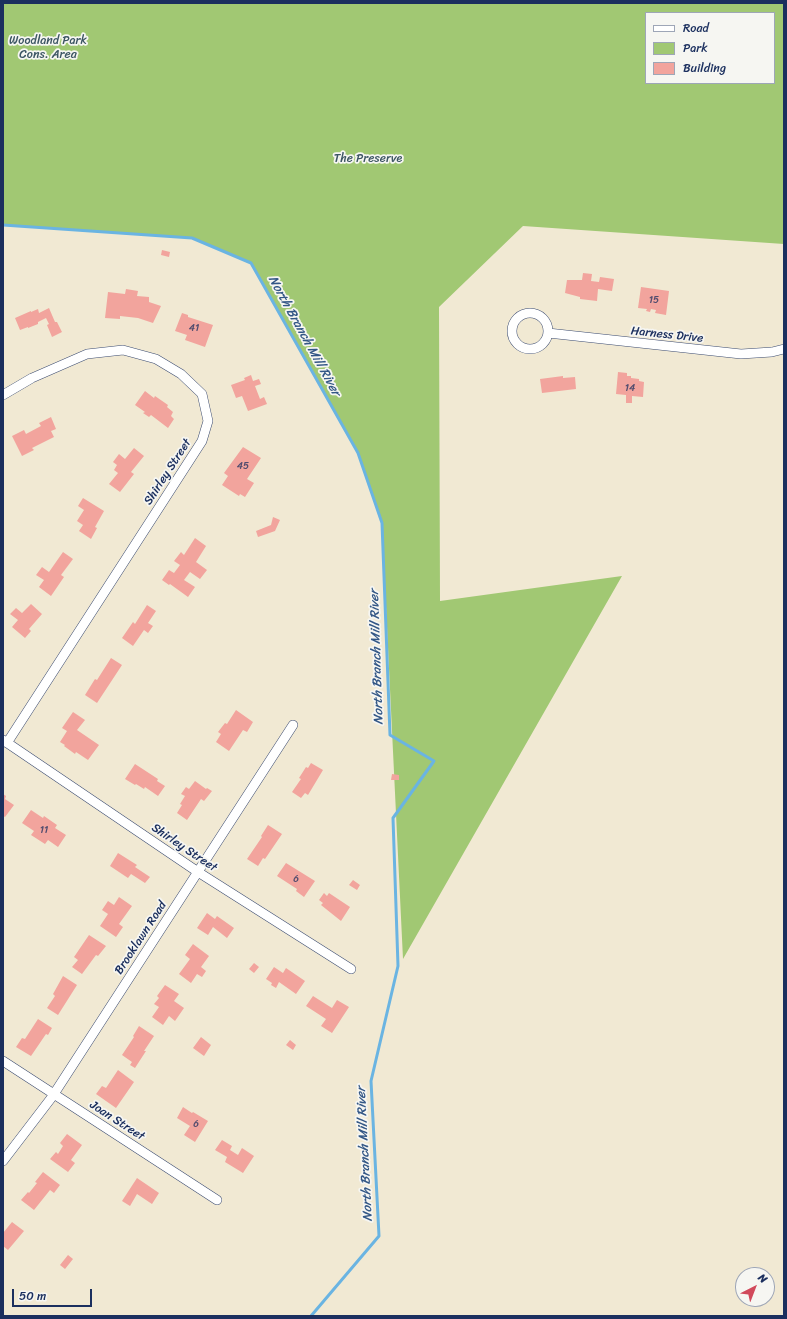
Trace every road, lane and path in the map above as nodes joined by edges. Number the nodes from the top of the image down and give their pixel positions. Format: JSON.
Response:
{"nodes":[{"id":1,"x":548,"y":333,"type":"junction"},
{"id":2,"x":784,"y":349,"type":"edge"},
{"id":3,"x":3,"y":395,"type":"edge"},
{"id":4,"x":293,"y":725,"type":"dead end"},
{"id":5,"x":5,"y":742,"type":"edge"},
{"id":6,"x":198,"y":872,"type":"junction"},
{"id":7,"x":351,"y":969,"type":"dead end"},
{"id":8,"x":3,"y":1061,"type":"edge"},
{"id":9,"x":53,"y":1094,"type":"junction"},
{"id":10,"x":3,"y":1161,"type":"edge"},
{"id":11,"x":217,"y":1200,"type":"dead end"}],
"edges":[{"from":1,"to":1,"type":"street"},
{"from":1,"to":2,"type":"street","name":"Harness Drive"},
{"from":3,"to":5,"type":"street","name":"Shirley Street"},
{"from":4,"to":6,"type":"street","name":"Brooklawn Road"},
{"from":5,"to":6,"type":"street","name":"Shirley Street"},
{"from":6,"to":7,"type":"street","name":"Shirley Street"},
{"from":6,"to":9,"type":"street","name":"Brooklawn Road"},
{"from":8,"to":9,"type":"street","name":"Joan Street"},
{"from":9,"to":10,"type":"street","name":"Brooklawn Road"},
{"from":9,"to":11,"type":"street","name":"Joan Street"}]}
